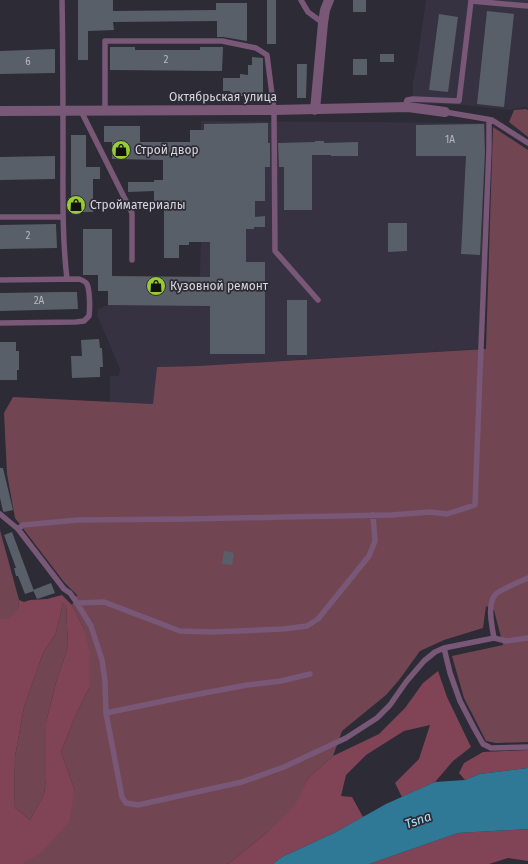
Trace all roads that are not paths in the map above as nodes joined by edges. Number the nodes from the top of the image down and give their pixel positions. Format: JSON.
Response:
{"nodes":[{"id":1,"x":62,"y":0,"type":"edge"},
{"id":2,"x":301,"y":0,"type":"edge"},
{"id":3,"x":329,"y":0,"type":"edge"},
{"id":4,"x":528,"y":6,"type":"edge"},
{"id":5,"x":323,"y":23,"type":"junction"},
{"id":6,"x":404,"y":107,"type":"junction"},
{"id":7,"x":0,"y":110,"type":"edge"},
{"id":8,"x":274,"y":110,"type":"junction"},
{"id":9,"x":315,"y":110,"type":"junction"},
{"id":10,"x":63,"y":111,"type":"junction"},
{"id":11,"x":81,"y":111,"type":"junction"},
{"id":12,"x":105,"y":111,"type":"junction"},
{"id":13,"x":445,"y":112,"type":"joint"},
{"id":14,"x":489,"y":120,"type":"junction"},
{"id":15,"x":528,"y":143,"type":"edge"},
{"id":16,"x":0,"y":217,"type":"edge"},
{"id":17,"x":63,"y":217,"type":"junction"},
{"id":18,"x":132,"y":260,"type":"dead end"},
{"id":19,"x":67,"y":279,"type":"junction"},
{"id":20,"x":0,"y":280,"type":"edge"},
{"id":21,"x":318,"y":300,"type":"dead end"},
{"id":22,"x":0,"y":323,"type":"edge"},
{"id":23,"x":0,"y":514,"type":"edge"},
{"id":24,"x":373,"y":515,"type":"junction"},
{"id":25,"x":18,"y":529,"type":"junction"},
{"id":26,"x":528,"y":578,"type":"edge"},
{"id":27,"x":77,"y":603,"type":"junction"},
{"id":28,"x":494,"y":638,"type":"junction"},
{"id":29,"x":528,"y":638,"type":"edge"},
{"id":30,"x":444,"y":648,"type":"junction"},
{"id":31,"x":310,"y":674,"type":"dead end"},
{"id":32,"x":106,"y":713,"type":"junction"},
{"id":33,"x":528,"y":747,"type":"edge"}],
"edges":[{"from":1,"to":10,"type":"lane"},
{"from":2,"to":5,"type":"lane"},
{"from":3,"to":5,"type":"street"},
{"from":4,"to":6,"type":"lane"},
{"from":5,"to":9,"type":"street"},
{"from":6,"to":9,"type":"street","name":"Октябрьская улица"},
{"from":6,"to":13,"type":"street","name":"Октябрьская улица"},
{"from":7,"to":10,"type":"street","name":"Октябрьская улица"},
{"from":8,"to":9,"type":"street","name":"Октябрьская улица"},
{"from":8,"to":12,"type":"street","name":"Октябрьская улица"},
{"from":8,"to":12,"type":"lane"},
{"from":8,"to":21,"type":"lane"},
{"from":10,"to":11,"type":"street","name":"Октябрьская улица"},
{"from":10,"to":17,"type":"lane"},
{"from":11,"to":12,"type":"street","name":"Октябрьская улица"},
{"from":11,"to":18,"type":"lane"},
{"from":13,"to":14,"type":"lane"},
{"from":14,"to":15,"type":"lane"},
{"from":14,"to":24,"type":"lane"},
{"from":16,"to":17,"type":"lane"},
{"from":17,"to":19,"type":"lane"},
{"from":19,"to":20,"type":"lane"},
{"from":19,"to":22,"type":"lane"},
{"from":23,"to":25,"type":"lane"},
{"from":24,"to":25,"type":"lane"},
{"from":24,"to":27,"type":"lane"},
{"from":25,"to":27,"type":"lane"},
{"from":26,"to":28,"type":"lane"},
{"from":27,"to":32,"type":"lane"},
{"from":28,"to":29,"type":"lane"},
{"from":28,"to":30,"type":"lane"},
{"from":30,"to":32,"type":"lane"},
{"from":30,"to":33,"type":"lane"},
{"from":31,"to":32,"type":"lane"}]}
